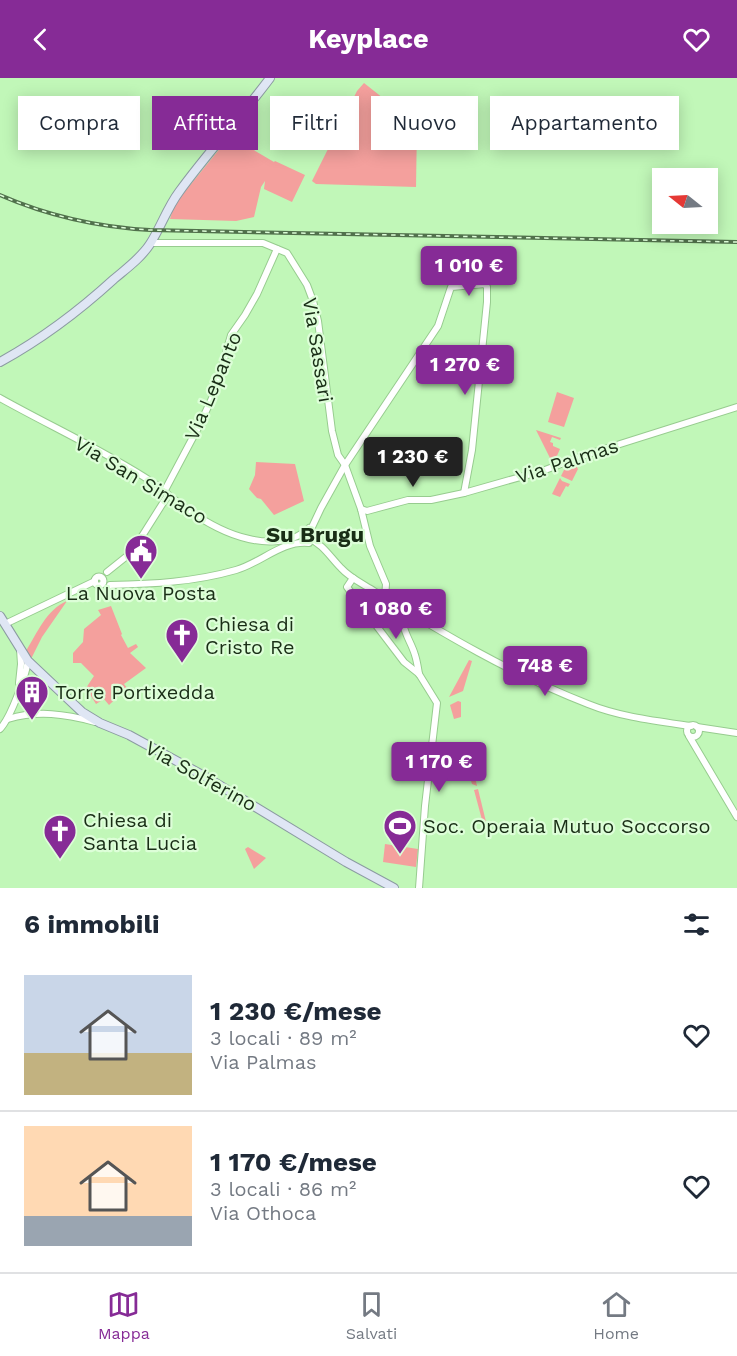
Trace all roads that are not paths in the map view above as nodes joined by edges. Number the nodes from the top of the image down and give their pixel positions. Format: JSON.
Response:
{"nodes":[{"id":1,"x":270,"y":78,"type":"edge"},
{"id":2,"x":151,"y":243,"type":"junction"},
{"id":3,"x":277,"y":249,"type":"junction"},
{"id":4,"x":24,"y":349,"type":"junction"},
{"id":5,"x":0,"y":357,"type":"edge"},
{"id":6,"x":0,"y":362,"type":"edge"},
{"id":7,"x":0,"y":398,"type":"edge"},
{"id":8,"x":737,"y":407,"type":"edge"},
{"id":9,"x":345,"y":465,"type":"junction"},
{"id":10,"x":166,"y":493,"type":"junction"},
{"id":11,"x":464,"y":493,"type":"junction"},
{"id":12,"x":361,"y":509,"type":"junction"},
{"id":13,"x":304,"y":538,"type":"junction"},
{"id":14,"x":288,"y":542,"type":"junction"},
{"id":15,"x":353,"y":578,"type":"junction"},
{"id":16,"x":99,"y":582,"type":"junction"},
{"id":17,"x":385,"y":598,"type":"junction"},
{"id":18,"x":406,"y":610,"type":"junction"},
{"id":19,"x":0,"y":616,"type":"edge"},
{"id":20,"x":5,"y":624,"type":"junction"},
{"id":21,"x":20,"y":649,"type":"junction"},
{"id":22,"x":28,"y":661,"type":"junction"},
{"id":23,"x":419,"y":674,"type":"junction"},
{"id":24,"x":19,"y":686,"type":"junction"},
{"id":25,"x":79,"y":714,"type":"junction"},
{"id":26,"x":8,"y":719,"type":"junction"},
{"id":27,"x":0,"y":729,"type":"edge"},
{"id":28,"x":693,"y":732,"type":"junction"},
{"id":29,"x":737,"y":733,"type":"edge"},
{"id":30,"x":737,"y":817,"type":"edge"},
{"id":31,"x":419,"y":880,"type":"junction"},
{"id":32,"x":385,"y":885,"type":"edge"},
{"id":33,"x":394,"y":888,"type":"edge"},
{"id":34,"x":414,"y":888,"type":"edge"},
{"id":35,"x":419,"y":888,"type":"edge"}],
"edges":[{"from":1,"to":2,"type":"main road"},
{"from":2,"to":3,"type":"street"},
{"from":2,"to":4,"type":"main road"},
{"from":3,"to":9,"type":"street","name":"Via Sassari"},
{"from":3,"to":10,"type":"street","name":"Via Lepanto"},
{"from":4,"to":5,"type":"main road"},
{"from":4,"to":6,"type":"main road"},
{"from":7,"to":10,"type":"street","name":"Via San Simaco"},
{"from":8,"to":11,"type":"street","name":"Via Palmas"},
{"from":9,"to":11,"type":"street"},
{"from":9,"to":12,"type":"street","name":"Via Sassari"},
{"from":9,"to":13,"type":"street"},
{"from":10,"to":14,"type":"street","name":"Via San Simaco"},
{"from":10,"to":16,"type":"street","name":"Via Lepanto"},
{"from":11,"to":12,"type":"street","name":"Via Palmas"},
{"from":12,"to":17,"type":"street","name":"Via Sassari"},
{"from":13,"to":14,"type":"street"},
{"from":13,"to":15,"type":"street"},
{"from":14,"to":16,"type":"street"},
{"from":15,"to":17,"type":"street"},
{"from":15,"to":23,"type":"street"},
{"from":16,"to":20,"type":"street"},
{"from":17,"to":18,"type":"street"},
{"from":18,"to":23,"type":"street"},
{"from":18,"to":28,"type":"street"},
{"from":19,"to":20,"type":"main road","name":"Via Solferino"},
{"from":20,"to":21,"type":"main road","name":"Via Solferino"},
{"from":21,"to":22,"type":"main road","name":"Via Solferino"},
{"from":21,"to":24,"type":"street"},
{"from":22,"to":24,"type":"street"},
{"from":22,"to":25,"type":"main road","name":"Via Solferino"},
{"from":23,"to":31,"type":"street"},
{"from":24,"to":26,"type":"street"},
{"from":25,"to":26,"type":"street"},
{"from":25,"to":32,"type":"main road","name":"Via Solferino"},
{"from":26,"to":27,"type":"street"},
{"from":28,"to":29,"type":"street"},
{"from":28,"to":30,"type":"street"},
{"from":31,"to":34,"type":"street"},
{"from":31,"to":35,"type":"street"},
{"from":32,"to":33,"type":"main road","name":"Via Solferino"}]}
